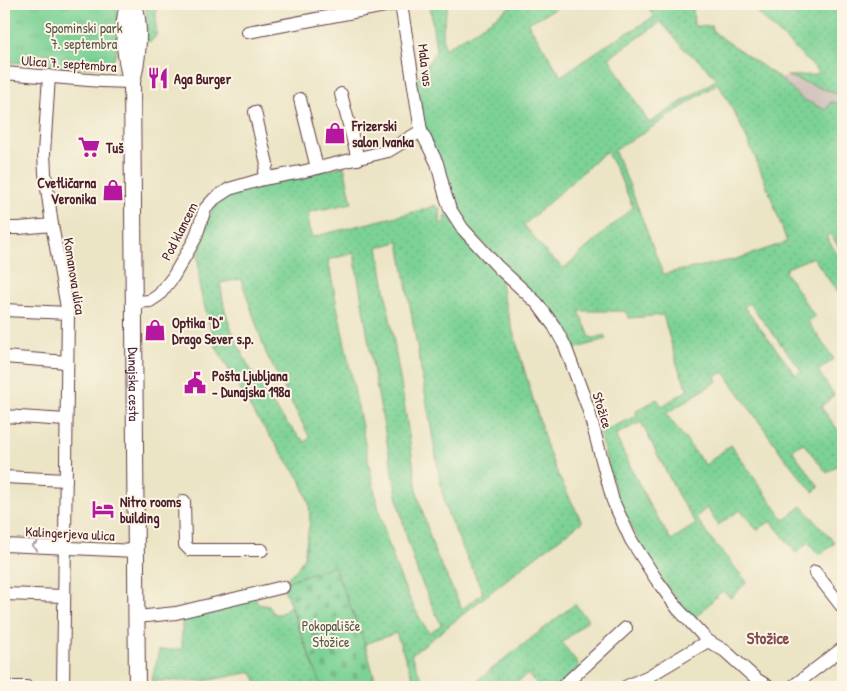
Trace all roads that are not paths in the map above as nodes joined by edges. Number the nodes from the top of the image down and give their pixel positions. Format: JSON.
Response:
{"nodes":[{"id":1,"x":128,"y":4,"type":"edge"},
{"id":2,"x":134,"y":4,"type":"edge"},
{"id":3,"x":395,"y":4,"type":"edge"},
{"id":4,"x":401,"y":4,"type":"edge"},
{"id":5,"x":248,"y":32,"type":"dead end"},
{"id":6,"x":4,"y":73,"type":"edge"},
{"id":7,"x":49,"y":76,"type":"junction"},
{"id":8,"x":132,"y":82,"type":"junction"},
{"id":9,"x":340,"y":94,"type":"dead end"},
{"id":10,"x":300,"y":99,"type":"dead end"},
{"id":11,"x":255,"y":112,"type":"dead end"},
{"id":12,"x":421,"y":130,"type":"junction"},
{"id":13,"x":358,"y":159,"type":"junction"},
{"id":14,"x":317,"y":168,"type":"junction"},
{"id":15,"x":263,"y":179,"type":"junction"},
{"id":16,"x":52,"y":225,"type":"junction"},
{"id":17,"x":4,"y":228,"type":"edge"},
{"id":18,"x":135,"y":302,"type":"junction"},
{"id":19,"x":4,"y":310,"type":"edge"},
{"id":20,"x":68,"y":314,"type":"junction"},
{"id":21,"x":4,"y":357,"type":"edge"},
{"id":22,"x":68,"y":362,"type":"junction"},
{"id":23,"x":4,"y":416,"type":"edge"},
{"id":24,"x":66,"y":420,"type":"junction"},
{"id":25,"x":4,"y":477,"type":"edge"},
{"id":26,"x":66,"y":480,"type":"junction"},
{"id":27,"x":184,"y":501,"type":"dead end"},
{"id":28,"x":4,"y":545,"type":"edge"},
{"id":29,"x":66,"y":548,"type":"junction"},
{"id":30,"x":262,"y":550,"type":"dead end"},
{"id":31,"x":136,"y":551,"type":"junction"},
{"id":32,"x":814,"y":572,"type":"dead end"},
{"id":33,"x":283,"y":587,"type":"dead end"},
{"id":34,"x":4,"y":594,"type":"edge"},
{"id":35,"x":64,"y":596,"type":"junction"},
{"id":36,"x":843,"y":608,"type":"edge"},
{"id":37,"x":136,"y":617,"type":"junction"},
{"id":38,"x":626,"y":628,"type":"dead end"},
{"id":39,"x":708,"y":641,"type":"junction"},
{"id":40,"x":843,"y":648,"type":"edge"},
{"id":41,"x":4,"y":687,"type":"edge"},
{"id":42,"x":27,"y":687,"type":"edge"},
{"id":43,"x":63,"y":687,"type":"edge"},
{"id":44,"x":137,"y":687,"type":"edge"},
{"id":45,"x":562,"y":687,"type":"edge"},
{"id":46,"x":625,"y":687,"type":"edge"},
{"id":47,"x":769,"y":687,"type":"edge"},
{"id":48,"x":792,"y":687,"type":"edge"}],
"edges":[{"from":1,"to":8,"type":"main road","name":"Dunajska cesta"},
{"from":2,"to":8,"type":"main road","name":"Dunajska cesta"},
{"from":3,"to":5,"type":"street"},
{"from":4,"to":12,"type":"street","name":"Mala vas"},
{"from":6,"to":7,"type":"street","name":"Ulica 7. septembra"},
{"from":7,"to":8,"type":"street","name":"Ulica 7. septembra"},
{"from":7,"to":16,"type":"street","name":"Komanova ulica"},
{"from":8,"to":18,"type":"main road","name":"Dunajska cesta"},
{"from":9,"to":13,"type":"street"},
{"from":10,"to":14,"type":"street"},
{"from":11,"to":15,"type":"street"},
{"from":12,"to":13,"type":"street","name":"Pod klancem"},
{"from":12,"to":39,"type":"street","name":"Stožice"},
{"from":13,"to":14,"type":"street","name":"Pod klancem"},
{"from":14,"to":15,"type":"street","name":"Pod klancem"},
{"from":15,"to":18,"type":"street","name":"Pod klancem"},
{"from":16,"to":17,"type":"street"},
{"from":16,"to":20,"type":"street","name":"Komanova ulica"},
{"from":18,"to":31,"type":"main road","name":"Dunajska cesta"},
{"from":19,"to":20,"type":"street"},
{"from":20,"to":22,"type":"street","name":"Komanova ulica"},
{"from":21,"to":22,"type":"street"},
{"from":22,"to":24,"type":"street","name":"Komanova ulica"},
{"from":23,"to":24,"type":"street"},
{"from":24,"to":26,"type":"street","name":"Komanova ulica"},
{"from":25,"to":26,"type":"street"},
{"from":26,"to":29,"type":"street","name":"Komanova ulica"},
{"from":27,"to":30,"type":"street"},
{"from":29,"to":28,"type":"street","name":"Kalingerjeva ulica","one_way":true},
{"from":29,"to":31,"type":"street","name":"Kalingerjeva ulica"},
{"from":29,"to":35,"type":"street","name":"Komanova ulica"},
{"from":31,"to":37,"type":"main road","name":"Dunajska cesta"},
{"from":32,"to":36,"type":"street"},
{"from":33,"to":37,"type":"street"},
{"from":34,"to":35,"type":"street"},
{"from":35,"to":43,"type":"street","name":"Komanova ulica"},
{"from":37,"to":44,"type":"main road","name":"Dunajska cesta"},
{"from":38,"to":45,"type":"street"},
{"from":39,"to":46,"type":"street"},
{"from":39,"to":47,"type":"street","name":"Stožice"},
{"from":40,"to":48,"type":"street"},
{"from":41,"to":42,"type":"street"}]}
